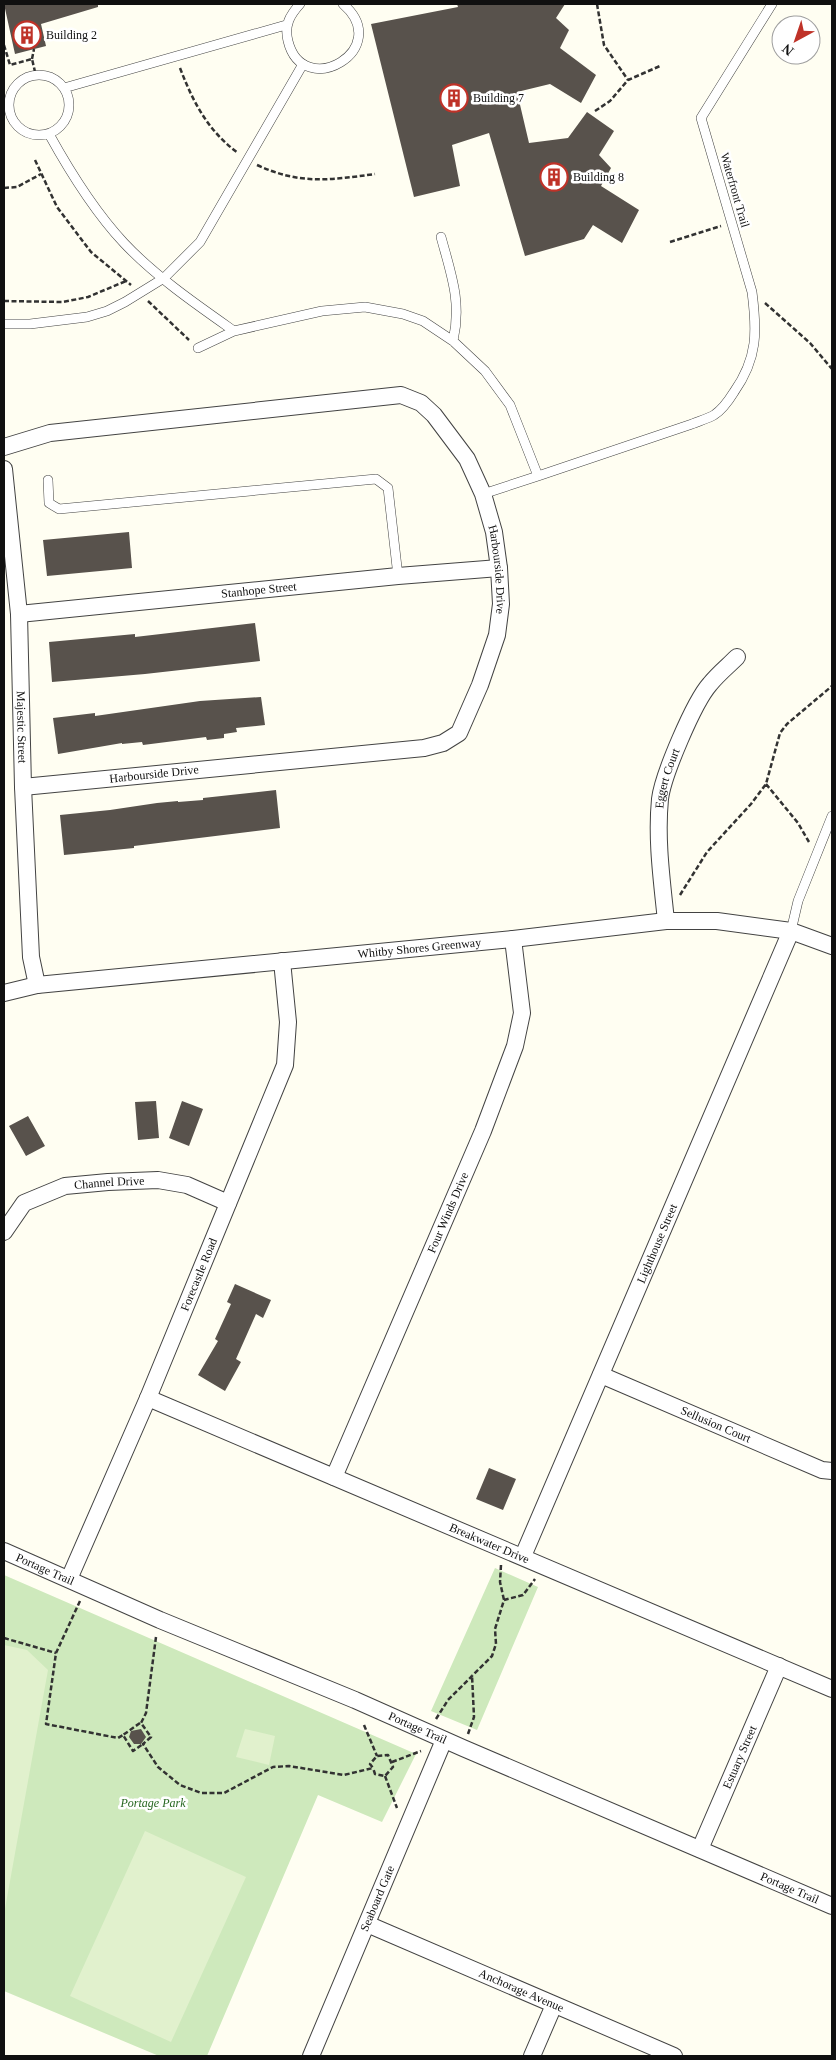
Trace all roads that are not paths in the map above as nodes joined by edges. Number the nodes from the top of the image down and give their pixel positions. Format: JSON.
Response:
{"nodes":[{"id":1,"x":300,"y":4,"type":"edge"},
{"id":2,"x":343,"y":4,"type":"edge"},
{"id":3,"x":772,"y":4,"type":"edge"},
{"id":4,"x":286,"y":25,"type":"junction"},
{"id":5,"x":303,"y":64,"type":"junction"},
{"id":6,"x":64,"y":88,"type":"junction"},
{"id":7,"x":49,"y":134,"type":"junction"},
{"id":8,"x":442,"y":237,"type":"dead end"},
{"id":9,"x":164,"y":278,"type":"junction"},
{"id":10,"x":4,"y":324,"type":"edge"},
{"id":11,"x":234,"y":331,"type":"junction"},
{"id":12,"x":453,"y":341,"type":"junction"},
{"id":13,"x":198,"y":348,"type":"road end"},
{"id":14,"x":4,"y":446,"type":"edge"},
{"id":15,"x":4,"y":469,"type":"edge"},
{"id":16,"x":538,"y":476,"type":"junction"},
{"id":17,"x":48,"y":480,"type":"dead end"},
{"id":18,"x":483,"y":494,"type":"junction"},
{"id":19,"x":499,"y":568,"type":"junction"},
{"id":20,"x":398,"y":576,"type":"junction"},
{"id":21,"x":18,"y":614,"type":"junction"},
{"id":22,"x":737,"y":657,"type":"dead end"},
{"id":23,"x":23,"y":787,"type":"junction"},
{"id":24,"x":832,"y":816,"type":"edge"},
{"id":25,"x":666,"y":921,"type":"junction"},
{"id":26,"x":791,"y":931,"type":"junction"},
{"id":27,"x":514,"y":939,"type":"junction"},
{"id":28,"x":832,"y":946,"type":"edge"},
{"id":29,"x":282,"y":961,"type":"junction"},
{"id":30,"x":36,"y":985,"type":"junction"},
{"id":31,"x":4,"y":993,"type":"edge"},
{"id":32,"x":228,"y":1203,"type":"junction"},
{"id":33,"x":4,"y":1232,"type":"edge"},
{"id":34,"x":601,"y":1375,"type":"junction"},
{"id":35,"x":148,"y":1398,"type":"junction"},
{"id":36,"x":832,"y":1471,"type":"edge"},
{"id":37,"x":334,"y":1477,"type":"junction"},
{"id":38,"x":4,"y":1551,"type":"edge"},
{"id":39,"x":523,"y":1556,"type":"junction"},
{"id":40,"x":69,"y":1579,"type":"junction"},
{"id":41,"x":779,"y":1666,"type":"junction"},
{"id":42,"x":832,"y":1689,"type":"edge"},
{"id":43,"x":444,"y":1740,"type":"junction"},
{"id":44,"x":700,"y":1849,"type":"junction"},
{"id":45,"x":832,"y":1906,"type":"edge"},
{"id":46,"x":367,"y":1924,"type":"junction"},
{"id":47,"x":554,"y":2005,"type":"junction"},
{"id":48,"x":310,"y":2056,"type":"edge"},
{"id":49,"x":532,"y":2056,"type":"edge"},
{"id":50,"x":674,"y":2056,"type":"edge"}],
"edges":[{"from":1,"to":4,"type":"lane"},
{"from":2,"to":5,"type":"lane"},
{"from":3,"to":16,"type":"lane","name":"Waterfront Trail"},
{"from":4,"to":5,"type":"lane"},
{"from":4,"to":6,"type":"lane"},
{"from":5,"to":9,"type":"lane"},
{"from":6,"to":7,"type":"lane"},
{"from":6,"to":7,"type":"lane"},
{"from":7,"to":9,"type":"lane"},
{"from":8,"to":12,"type":"lane"},
{"from":9,"to":10,"type":"lane"},
{"from":9,"to":11,"type":"lane"},
{"from":11,"to":12,"type":"lane"},
{"from":11,"to":13,"type":"lane"},
{"from":12,"to":16,"type":"lane"},
{"from":14,"to":18,"type":"street","name":"Harbourside Drive"},
{"from":15,"to":21,"type":"street","name":"Majestic Street"},
{"from":16,"to":18,"type":"lane","name":"Waterfront Trail"},
{"from":17,"to":20,"type":"lane"},
{"from":18,"to":19,"type":"street","name":"Harbourside Drive"},
{"from":19,"to":20,"type":"street","name":"Stanhope Street"},
{"from":19,"to":23,"type":"street","name":"Harbourside Drive"},
{"from":20,"to":21,"type":"street","name":"Stanhope Street"},
{"from":21,"to":23,"type":"street","name":"Majestic Street"},
{"from":22,"to":25,"type":"street","name":"Eggert Court"},
{"from":23,"to":30,"type":"street","name":"Majestic Street"},
{"from":24,"to":26,"type":"lane"},
{"from":25,"to":26,"type":"street","name":"Whitby Shores Greenway"},
{"from":25,"to":27,"type":"street","name":"Whitby Shores Greenway"},
{"from":26,"to":28,"type":"street","name":"Whitby Shores Greenway"},
{"from":26,"to":34,"type":"street","name":"Lighthouse Street"},
{"from":27,"to":29,"type":"street","name":"Whitby Shores Greenway"},
{"from":27,"to":37,"type":"street","name":"Four Winds Drive"},
{"from":29,"to":30,"type":"street","name":"Whitby Shores Greenway"},
{"from":29,"to":32,"type":"street","name":"Forecastle Road"},
{"from":30,"to":31,"type":"street","name":"Whitby Shores Greenway"},
{"from":32,"to":33,"type":"street","name":"Channel Drive"},
{"from":32,"to":35,"type":"street","name":"Forecastle Road"},
{"from":34,"to":36,"type":"street","name":"Sellusion Court"},
{"from":34,"to":39,"type":"street","name":"Lighthouse Street"},
{"from":35,"to":37,"type":"street","name":"Breakwater Drive"},
{"from":35,"to":40,"type":"street","name":"Forecastle Road"},
{"from":37,"to":39,"type":"street","name":"Breakwater Drive"},
{"from":38,"to":40,"type":"street","name":"Portage Trail"},
{"from":39,"to":41,"type":"street","name":"Breakwater Drive"},
{"from":40,"to":43,"type":"street","name":"Portage Trail"},
{"from":41,"to":42,"type":"street","name":"Breakwater Drive"},
{"from":41,"to":44,"type":"street","name":"Estuary Street"},
{"from":43,"to":44,"type":"street","name":"Portage Trail"},
{"from":43,"to":46,"type":"street","name":"Seaboard Gate"},
{"from":44,"to":45,"type":"street","name":"Portage Trail"},
{"from":46,"to":47,"type":"street","name":"Anchorage Avenue"},
{"from":46,"to":48,"type":"street","name":"Seaboard Gate"},
{"from":47,"to":49,"type":"street"},
{"from":47,"to":50,"type":"street","name":"Anchorage Avenue"}]}
